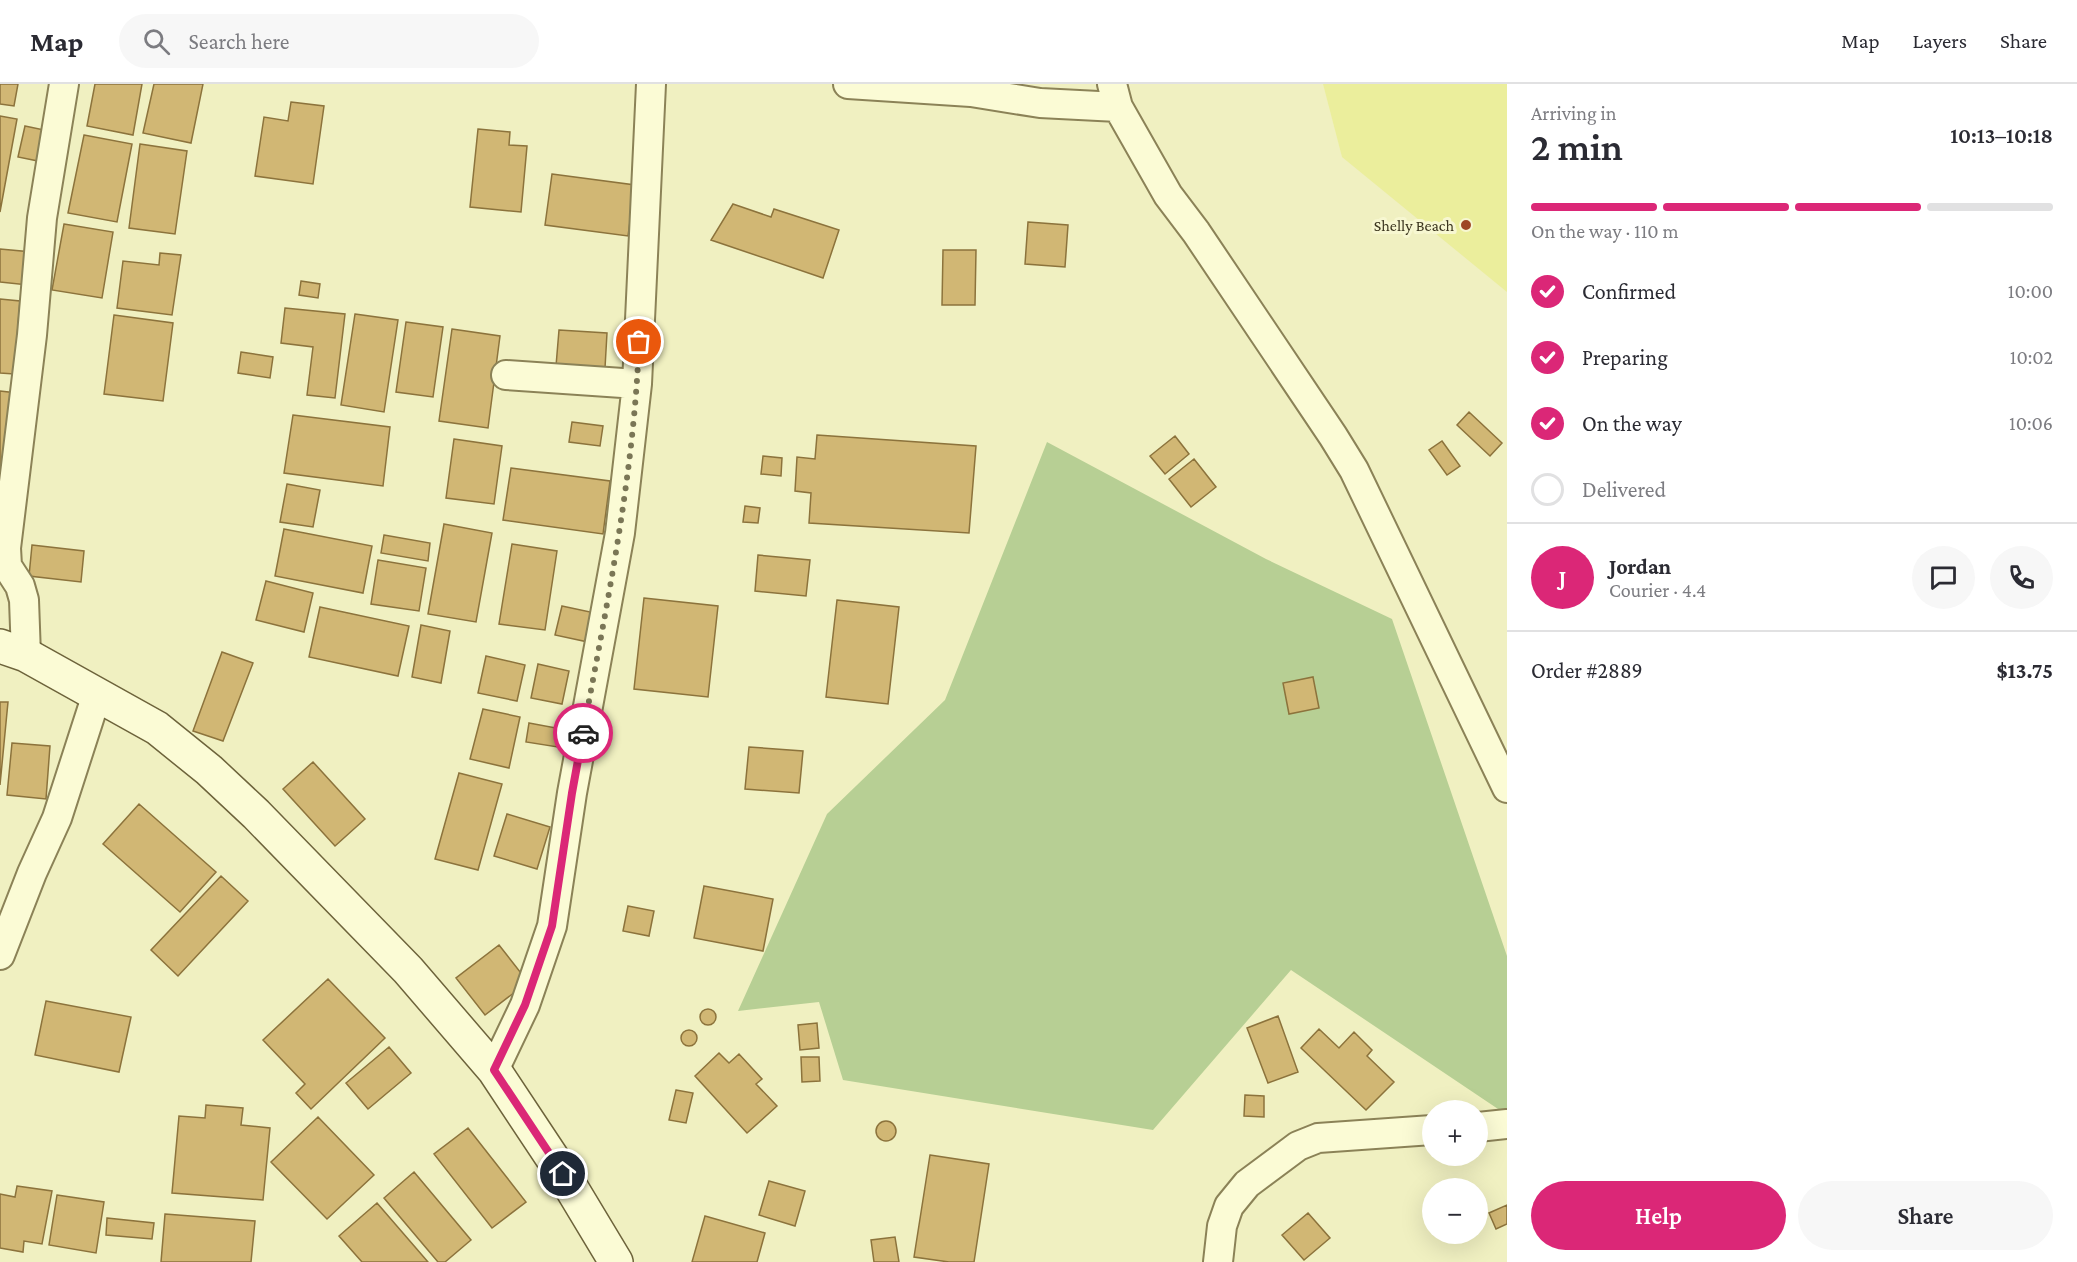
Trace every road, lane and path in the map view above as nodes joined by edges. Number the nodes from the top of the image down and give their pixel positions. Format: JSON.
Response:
{"nodes":[{"id":1,"x":64,"y":84,"type":"edge"},
{"id":2,"x":651,"y":84,"type":"edge"},
{"id":3,"x":848,"y":84,"type":"edge"},
{"id":4,"x":1115,"y":96,"type":"edge"},
{"id":5,"x":506,"y":375,"type":"dead end"},
{"id":6,"x":637,"y":384,"type":"junction"},
{"id":7,"x":13,"y":650,"type":"edge"},
{"id":8,"x":97,"y":694,"type":"junction"},
{"id":9,"x":1507,"y":788,"type":"edge"},
{"id":10,"x":0,"y":955,"type":"edge"},
{"id":11,"x":494,"y":1070,"type":"junction"},
{"id":12,"x":1507,"y":1124,"type":"edge"},
{"id":13,"x":1488,"y":1126,"type":"edge"},
{"id":14,"x":1422,"y":1131,"type":"edge"},
{"id":15,"x":605,"y":1255,"type":"edge"},
{"id":16,"x":1218,"y":1262,"type":"edge"}],
"edges":[{"from":1,"to":7,"type":"street"},
{"from":2,"to":6,"type":"street"},
{"from":3,"to":4,"type":"street"},
{"from":4,"to":9,"type":"street"},
{"from":5,"to":6,"type":"street"},
{"from":6,"to":11,"type":"street"},
{"from":7,"to":8,"type":"street"},
{"from":8,"to":10,"type":"street"},
{"from":8,"to":11,"type":"street"},
{"from":11,"to":15,"type":"street"},
{"from":12,"to":13,"type":"street"},
{"from":14,"to":16,"type":"street"}]}
